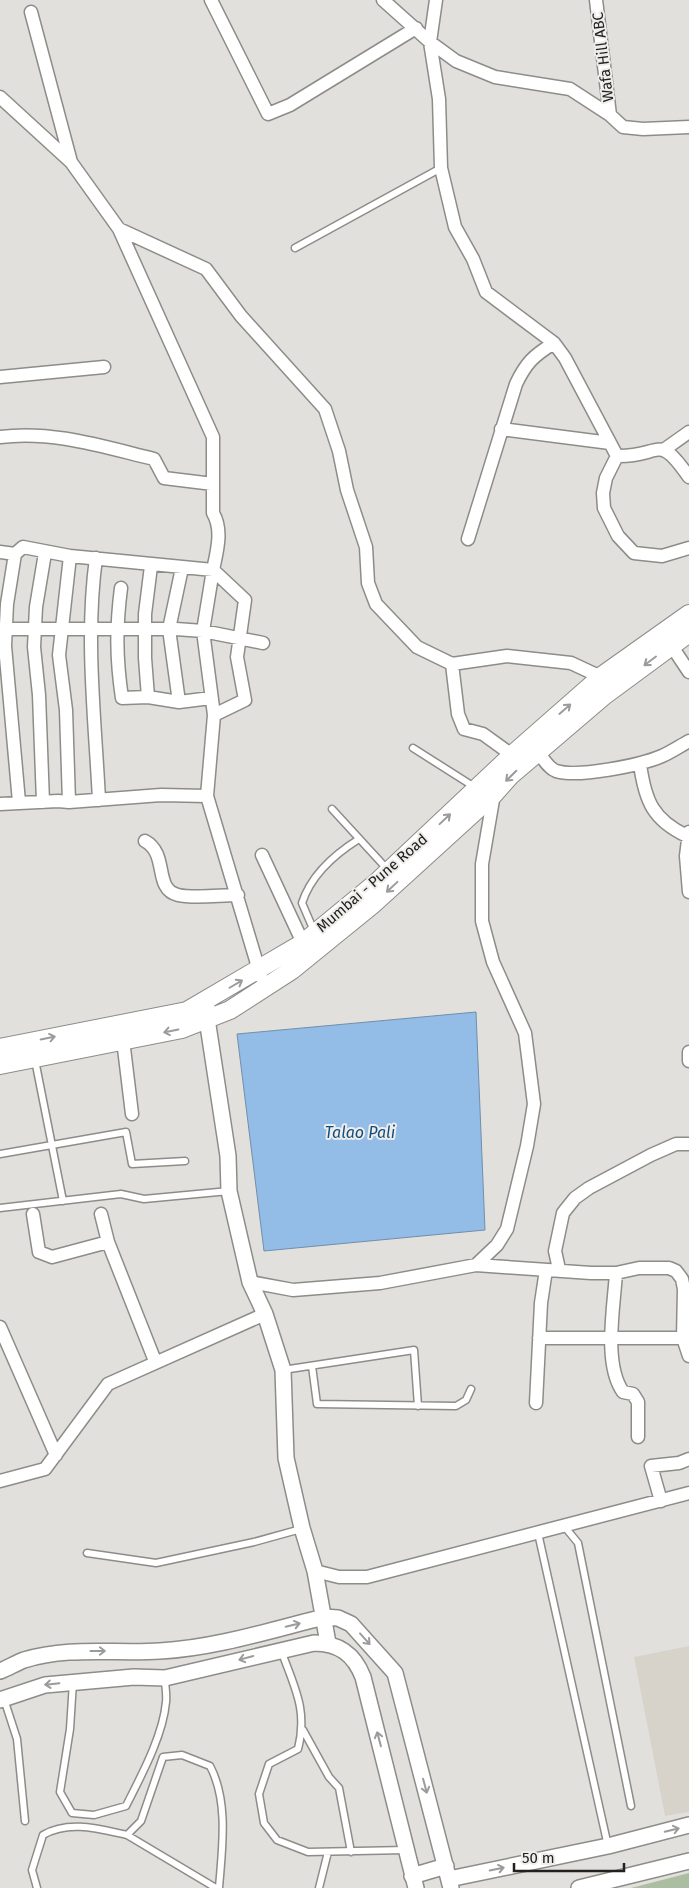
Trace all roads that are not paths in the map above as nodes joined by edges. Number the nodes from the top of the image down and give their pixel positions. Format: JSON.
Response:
{"nodes":[{"id":1,"x":211,"y":0,"type":"edge"},
{"id":2,"x":383,"y":0,"type":"edge"},
{"id":3,"x":436,"y":0,"type":"edge"},
{"id":4,"x":596,"y":0,"type":"edge"},
{"id":5,"x":31,"y":12,"type":"dead end"},
{"id":6,"x":416,"y":28,"type":"junction"},
{"id":7,"x":430,"y":42,"type":"junction"},
{"id":8,"x":0,"y":97,"type":"edge"},
{"id":9,"x":610,"y":115,"type":"junction"},
{"id":10,"x":689,"y":127,"type":"edge"},
{"id":11,"x":70,"y":162,"type":"junction"},
{"id":12,"x":441,"y":168,"type":"junction"},
{"id":13,"x":119,"y":229,"type":"junction"},
{"id":14,"x":295,"y":248,"type":"dead end"},
{"id":15,"x":554,"y":343,"type":"junction"},
{"id":16,"x":104,"y":367,"type":"dead end"},
{"id":17,"x":0,"y":377,"type":"edge"},
{"id":18,"x":501,"y":429,"type":"junction"},
{"id":19,"x":689,"y":432,"type":"edge"},
{"id":20,"x":0,"y":437,"type":"edge"},
{"id":21,"x":610,"y":443,"type":"junction"},
{"id":22,"x":665,"y":449,"type":"junction"},
{"id":23,"x":617,"y":456,"type":"junction"},
{"id":24,"x":689,"y":477,"type":"edge"},
{"id":25,"x":213,"y":484,"type":"junction"},
{"id":26,"x":468,"y":539,"type":"dead end"},
{"id":27,"x":689,"y":548,"type":"edge"},
{"id":28,"x":0,"y":552,"type":"edge"},
{"id":29,"x":45,"y":553,"type":"junction"},
{"id":30,"x":15,"y":554,"type":"junction"},
{"id":31,"x":70,"y":556,"type":"junction"},
{"id":32,"x":96,"y":558,"type":"junction"},
{"id":33,"x":151,"y":566,"type":"junction"},
{"id":34,"x":182,"y":568,"type":"junction"},
{"id":35,"x":213,"y":570,"type":"junction"},
{"id":36,"x":121,"y":588,"type":"dead end"},
{"id":37,"x":689,"y":614,"type":"edge"},
{"id":38,"x":3,"y":629,"type":"edge"},
{"id":39,"x":35,"y":629,"type":"junction"},
{"id":40,"x":145,"y":629,"type":"junction"},
{"id":41,"x":169,"y":629,"type":"junction"},
{"id":42,"x":60,"y":630,"type":"junction"},
{"id":43,"x":91,"y":630,"type":"junction"},
{"id":44,"x":116,"y":630,"type":"junction"},
{"id":45,"x":203,"y":631,"type":"junction"},
{"id":46,"x":689,"y":632,"type":"edge"},
{"id":47,"x":239,"y":638,"type":"junction"},
{"id":48,"x":263,"y":643,"type":"dead end"},
{"id":49,"x":671,"y":645,"type":"junction"},
{"id":50,"x":452,"y":664,"type":"junction"},
{"id":51,"x":689,"y":672,"type":"edge"},
{"id":52,"x":601,"y":677,"type":"junction"},
{"id":53,"x":148,"y":697,"type":"junction"},
{"id":54,"x":212,"y":698,"type":"junction"},
{"id":55,"x":180,"y":702,"type":"junction"},
{"id":56,"x":214,"y":715,"type":"junction"},
{"id":57,"x":689,"y":741,"type":"edge"},
{"id":58,"x":413,"y":748,"type":"dead end"},
{"id":59,"x":538,"y":752,"type":"junction"},
{"id":60,"x":512,"y":755,"type":"junction"},
{"id":61,"x":640,"y":764,"type":"junction"},
{"id":62,"x":477,"y":788,"type":"junction"},
{"id":63,"x":494,"y":794,"type":"junction"},
{"id":64,"x":207,"y":796,"type":"junction"},
{"id":65,"x":99,"y":800,"type":"junction"},
{"id":66,"x":18,"y":802,"type":"junction"},
{"id":67,"x":43,"y":802,"type":"junction"},
{"id":68,"x":69,"y":802,"type":"junction"},
{"id":69,"x":0,"y":804,"type":"edge"},
{"id":70,"x":332,"y":809,"type":"dead end"},
{"id":71,"x":688,"y":834,"type":"edge"},
{"id":72,"x":359,"y":839,"type":"junction"},
{"id":73,"x":146,"y":841,"type":"dead end"},
{"id":74,"x":262,"y":855,"type":"dead end"},
{"id":75,"x":389,"y":871,"type":"junction"},
{"id":76,"x":689,"y":892,"type":"edge"},
{"id":77,"x":238,"y":895,"type":"junction"},
{"id":78,"x":309,"y":938,"type":"junction"},
{"id":79,"x":258,"y":971,"type":"junction"},
{"id":80,"x":266,"y":988,"type":"junction"},
{"id":81,"x":208,"y":1000,"type":"junction"},
{"id":82,"x":207,"y":1019,"type":"junction"},
{"id":83,"x":123,"y":1040,"type":"junction"},
{"id":84,"x":0,"y":1048,"type":"edge"},
{"id":85,"x":689,"y":1052,"type":"edge"},
{"id":86,"x":35,"y":1058,"type":"junction"},
{"id":87,"x":689,"y":1061,"type":"edge"},
{"id":88,"x":0,"y":1065,"type":"edge"},
{"id":89,"x":132,"y":1114,"type":"dead end"},
{"id":90,"x":689,"y":1144,"type":"edge"},
{"id":91,"x":52,"y":1145,"type":"junction"},
{"id":92,"x":0,"y":1154,"type":"edge"},
{"id":93,"x":185,"y":1161,"type":"dead end"},
{"id":94,"x":229,"y":1191,"type":"junction"},
{"id":95,"x":63,"y":1201,"type":"junction"},
{"id":96,"x":0,"y":1208,"type":"edge"},
{"id":97,"x":33,"y":1214,"type":"dead end"},
{"id":98,"x":101,"y":1214,"type":"dead end"},
{"id":99,"x":108,"y":1242,"type":"junction"},
{"id":100,"x":476,"y":1265,"type":"junction"},
{"id":101,"x":553,"y":1270,"type":"junction"},
{"id":102,"x":616,"y":1272,"type":"junction"},
{"id":103,"x":250,"y":1282,"type":"junction"},
{"id":104,"x":264,"y":1314,"type":"junction"},
{"id":105,"x":0,"y":1327,"type":"edge"},
{"id":106,"x":539,"y":1338,"type":"junction"},
{"id":107,"x":612,"y":1338,"type":"junction"},
{"id":108,"x":683,"y":1338,"type":"junction"},
{"id":109,"x":689,"y":1356,"type":"edge"},
{"id":110,"x":155,"y":1361,"type":"junction"},
{"id":111,"x":312,"y":1366,"type":"junction"},
{"id":112,"x":283,"y":1370,"type":"junction"},
{"id":113,"x":470,"y":1388,"type":"dead end"},
{"id":114,"x":536,"y":1404,"type":"dead end"},
{"id":115,"x":418,"y":1406,"type":"junction"},
{"id":116,"x":638,"y":1437,"type":"dead end"},
{"id":117,"x":56,"y":1455,"type":"junction"},
{"id":118,"x":689,"y":1459,"type":"edge"},
{"id":119,"x":0,"y":1481,"type":"edge"},
{"id":120,"x":689,"y":1493,"type":"edge"},
{"id":121,"x":661,"y":1501,"type":"junction"},
{"id":122,"x":564,"y":1526,"type":"junction"},
{"id":123,"x":302,"y":1528,"type":"junction"},
{"id":124,"x":538,"y":1533,"type":"junction"},
{"id":125,"x":87,"y":1553,"type":"dead end"},
{"id":126,"x":315,"y":1571,"type":"junction"},
{"id":127,"x":324,"y":1617,"type":"junction"},
{"id":128,"x":328,"y":1643,"type":"junction"},
{"id":129,"x":281,"y":1649,"type":"junction"},
{"id":130,"x":133,"y":1652,"type":"junction"},
{"id":131,"x":0,"y":1671,"type":"edge"},
{"id":132,"x":134,"y":1677,"type":"junction"},
{"id":133,"x":165,"y":1678,"type":"junction"},
{"id":134,"x":73,"y":1682,"type":"junction"},
{"id":135,"x":1,"y":1695,"type":"edge"},
{"id":136,"x":303,"y":1730,"type":"junction"},
{"id":137,"x":631,"y":1806,"type":"dead end"},
{"id":138,"x":25,"y":1821,"type":"dead end"},
{"id":139,"x":689,"y":1826,"type":"edge"},
{"id":140,"x":126,"y":1835,"type":"junction"},
{"id":141,"x":608,"y":1846,"type":"junction"},
{"id":142,"x":406,"y":1850,"type":"junction"},
{"id":143,"x":328,"y":1852,"type":"junction"},
{"id":144,"x":351,"y":1852,"type":"junction"},
{"id":145,"x":689,"y":1861,"type":"edge"},
{"id":146,"x":449,"y":1878,"type":"edge"},
{"id":147,"x":414,"y":1882,"type":"edge"},
{"id":148,"x":38,"y":1888,"type":"edge"},
{"id":149,"x":218,"y":1888,"type":"edge"},
{"id":150,"x":319,"y":1888,"type":"edge"},
{"id":151,"x":579,"y":1888,"type":"edge"}],
"edges":[{"from":1,"to":6,"type":"street"},
{"from":2,"to":6,"type":"street"},
{"from":3,"to":7,"type":"street"},
{"from":4,"to":9,"type":"street","name":"Wafa Hill ABC"},
{"from":5,"to":11,"type":"street"},
{"from":6,"to":7,"type":"street"},
{"from":7,"to":9,"type":"street"},
{"from":7,"to":12,"type":"street"},
{"from":8,"to":11,"type":"street"},
{"from":9,"to":10,"type":"street"},
{"from":11,"to":13,"type":"street"},
{"from":12,"to":14,"type":"lane"},
{"from":12,"to":15,"type":"street"},
{"from":13,"to":25,"type":"street"},
{"from":13,"to":50,"type":"street"},
{"from":15,"to":18,"type":"street"},
{"from":15,"to":21,"type":"street"},
{"from":16,"to":17,"type":"street"},
{"from":18,"to":21,"type":"street"},
{"from":18,"to":26,"type":"street"},
{"from":19,"to":22,"type":"street"},
{"from":20,"to":25,"type":"street"},
{"from":21,"to":23,"type":"street"},
{"from":22,"to":23,"type":"street"},
{"from":22,"to":24,"type":"street"},
{"from":23,"to":27,"type":"street"},
{"from":25,"to":35,"type":"street"},
{"from":28,"to":30,"type":"street"},
{"from":29,"to":30,"type":"street"},
{"from":29,"to":31,"type":"street"},
{"from":29,"to":39,"type":"street"},
{"from":30,"to":38,"type":"street"},
{"from":31,"to":32,"type":"street"},
{"from":31,"to":42,"type":"street"},
{"from":32,"to":33,"type":"street"},
{"from":32,"to":43,"type":"street"},
{"from":33,"to":34,"type":"street"},
{"from":33,"to":40,"type":"street"},
{"from":34,"to":35,"type":"street"},
{"from":34,"to":41,"type":"street"},
{"from":35,"to":45,"type":"street"},
{"from":35,"to":47,"type":"street"},
{"from":36,"to":44,"type":"street"},
{"from":37,"to":52,"type":"main road","name":"Mumbai - Pune Road"},
{"from":38,"to":39,"type":"street"},
{"from":38,"to":66,"type":"street"},
{"from":39,"to":42,"type":"street"},
{"from":39,"to":67,"type":"street"},
{"from":40,"to":41,"type":"street"},
{"from":40,"to":44,"type":"street"},
{"from":40,"to":53,"type":"street"},
{"from":41,"to":45,"type":"street"},
{"from":41,"to":55,"type":"street"},
{"from":42,"to":43,"type":"street"},
{"from":42,"to":68,"type":"street"},
{"from":43,"to":44,"type":"street"},
{"from":43,"to":65,"type":"street"},
{"from":44,"to":53,"type":"street"},
{"from":45,"to":47,"type":"street"},
{"from":45,"to":54,"type":"street"},
{"from":46,"to":49,"type":"main road","name":"Mumbai - Pune Road"},
{"from":47,"to":48,"type":"street"},
{"from":47,"to":56,"type":"street"},
{"from":49,"to":51,"type":"street"},
{"from":49,"to":59,"type":"main road","name":"Mumbai - Pune Road","one_way":true},
{"from":50,"to":52,"type":"street"},
{"from":50,"to":60,"type":"street"},
{"from":60,"to":52,"type":"main road","name":"Mumbai - Pune Road","one_way":true},
{"from":53,"to":55,"type":"street"},
{"from":54,"to":55,"type":"street"},
{"from":54,"to":56,"type":"street"},
{"from":56,"to":64,"type":"street"},
{"from":57,"to":61,"type":"street"},
{"from":58,"to":62,"type":"lane"},
{"from":59,"to":61,"type":"street"},
{"from":59,"to":63,"type":"main road","name":"Mumbai - Pune Road","one_way":true},
{"from":60,"to":62,"type":"main road","name":"Mumbai - Pune Road"},
{"from":61,"to":71,"type":"street"},
{"from":75,"to":62,"type":"main road","name":"Mumbai - Pune Road","one_way":true},
{"from":63,"to":80,"type":"main road","name":"Mumbai - Pune Road","one_way":true},
{"from":63,"to":100,"type":"street"},
{"from":64,"to":65,"type":"street"},
{"from":64,"to":77,"type":"street"},
{"from":65,"to":68,"type":"street"},
{"from":66,"to":67,"type":"street"},
{"from":66,"to":69,"type":"street"},
{"from":67,"to":68,"type":"street"},
{"from":70,"to":72,"type":"lane"},
{"from":71,"to":76,"type":"street"},
{"from":72,"to":75,"type":"lane"},
{"from":72,"to":78,"type":"lane"},
{"from":73,"to":77,"type":"street"},
{"from":74,"to":78,"type":"street"},
{"from":75,"to":78,"type":"main road","name":"Mumbai - Pune Road"},
{"from":77,"to":79,"type":"street"},
{"from":78,"to":79,"type":"main road","name":"Mumbai - Pune Road"},
{"from":79,"to":80,"type":"street"},
{"from":81,"to":79,"type":"main road","name":"Mumbai - Pune Road","one_way":true},
{"from":80,"to":82,"type":"main road","name":"Mumbai - Pune Road"},
{"from":81,"to":82,"type":"street"},
{"from":84,"to":81,"type":"main road","name":"Mumbai - Pune Road","one_way":true},
{"from":82,"to":83,"type":"main road","name":"Mumbai - Pune Road","one_way":true},
{"from":82,"to":94,"type":"street"},
{"from":83,"to":86,"type":"main road","name":"Mumbai - Pune Road"},
{"from":83,"to":89,"type":"street"},
{"from":85,"to":87,"type":"street"},
{"from":86,"to":88,"type":"main road","name":"Mumbai - Pune Road"},
{"from":86,"to":91,"type":"lane"},
{"from":90,"to":101,"type":"street"},
{"from":91,"to":92,"type":"lane"},
{"from":91,"to":93,"type":"lane"},
{"from":91,"to":95,"type":"lane"},
{"from":94,"to":95,"type":"lane"},
{"from":94,"to":103,"type":"street"},
{"from":95,"to":96,"type":"lane"},
{"from":97,"to":99,"type":"street"},
{"from":98,"to":99,"type":"street"},
{"from":99,"to":110,"type":"street"},
{"from":100,"to":101,"type":"street"},
{"from":100,"to":103,"type":"street"},
{"from":101,"to":102,"type":"street"},
{"from":101,"to":106,"type":"street"},
{"from":102,"to":107,"type":"street"},
{"from":102,"to":108,"type":"street"},
{"from":103,"to":104,"type":"street"},
{"from":104,"to":110,"type":"street"},
{"from":104,"to":112,"type":"street"},
{"from":105,"to":117,"type":"street"},
{"from":106,"to":107,"type":"street"},
{"from":106,"to":114,"type":"street"},
{"from":107,"to":108,"type":"street"},
{"from":107,"to":116,"type":"street"},
{"from":108,"to":109,"type":"street"},
{"from":110,"to":117,"type":"street"},
{"from":111,"to":112,"type":"lane"},
{"from":111,"to":115,"type":"lane"},
{"from":111,"to":115,"type":"lane"},
{"from":112,"to":123,"type":"street"},
{"from":113,"to":115,"type":"lane"},
{"from":117,"to":119,"type":"street"},
{"from":118,"to":121,"type":"street"},
{"from":120,"to":121,"type":"street"},
{"from":121,"to":122,"type":"street"},
{"from":122,"to":124,"type":"street"},
{"from":122,"to":137,"type":"lane"},
{"from":123,"to":125,"type":"lane"},
{"from":123,"to":126,"type":"street"},
{"from":124,"to":126,"type":"street"},
{"from":124,"to":141,"type":"lane"},
{"from":126,"to":127,"type":"street"},
{"from":127,"to":128,"type":"street"},
{"from":130,"to":127,"type":"street","one_way":true},
{"from":127,"to":146,"type":"street","one_way":true},
{"from":128,"to":129,"type":"street"},
{"from":142,"to":128,"type":"street","one_way":true},
{"from":129,"to":133,"type":"street","one_way":true},
{"from":129,"to":136,"type":"lane"},
{"from":131,"to":130,"type":"street","one_way":true},
{"from":130,"to":132,"type":"street"},
{"from":132,"to":133,"type":"street"},
{"from":132,"to":134,"type":"street"},
{"from":133,"to":134,"type":"lane"},
{"from":134,"to":135,"type":"street","one_way":true},
{"from":135,"to":138,"type":"lane"},
{"from":136,"to":143,"type":"lane"},
{"from":136,"to":144,"type":"lane"},
{"from":141,"to":139,"type":"street","one_way":true},
{"from":140,"to":148,"type":"lane"},
{"from":140,"to":149,"type":"lane"},
{"from":140,"to":149,"type":"lane"},
{"from":146,"to":141,"type":"street","one_way":true},
{"from":142,"to":144,"type":"lane"},
{"from":142,"to":147,"type":"street"},
{"from":143,"to":144,"type":"lane"},
{"from":143,"to":150,"type":"lane"},
{"from":145,"to":151,"type":"street"},
{"from":146,"to":147,"type":"street"}]}
